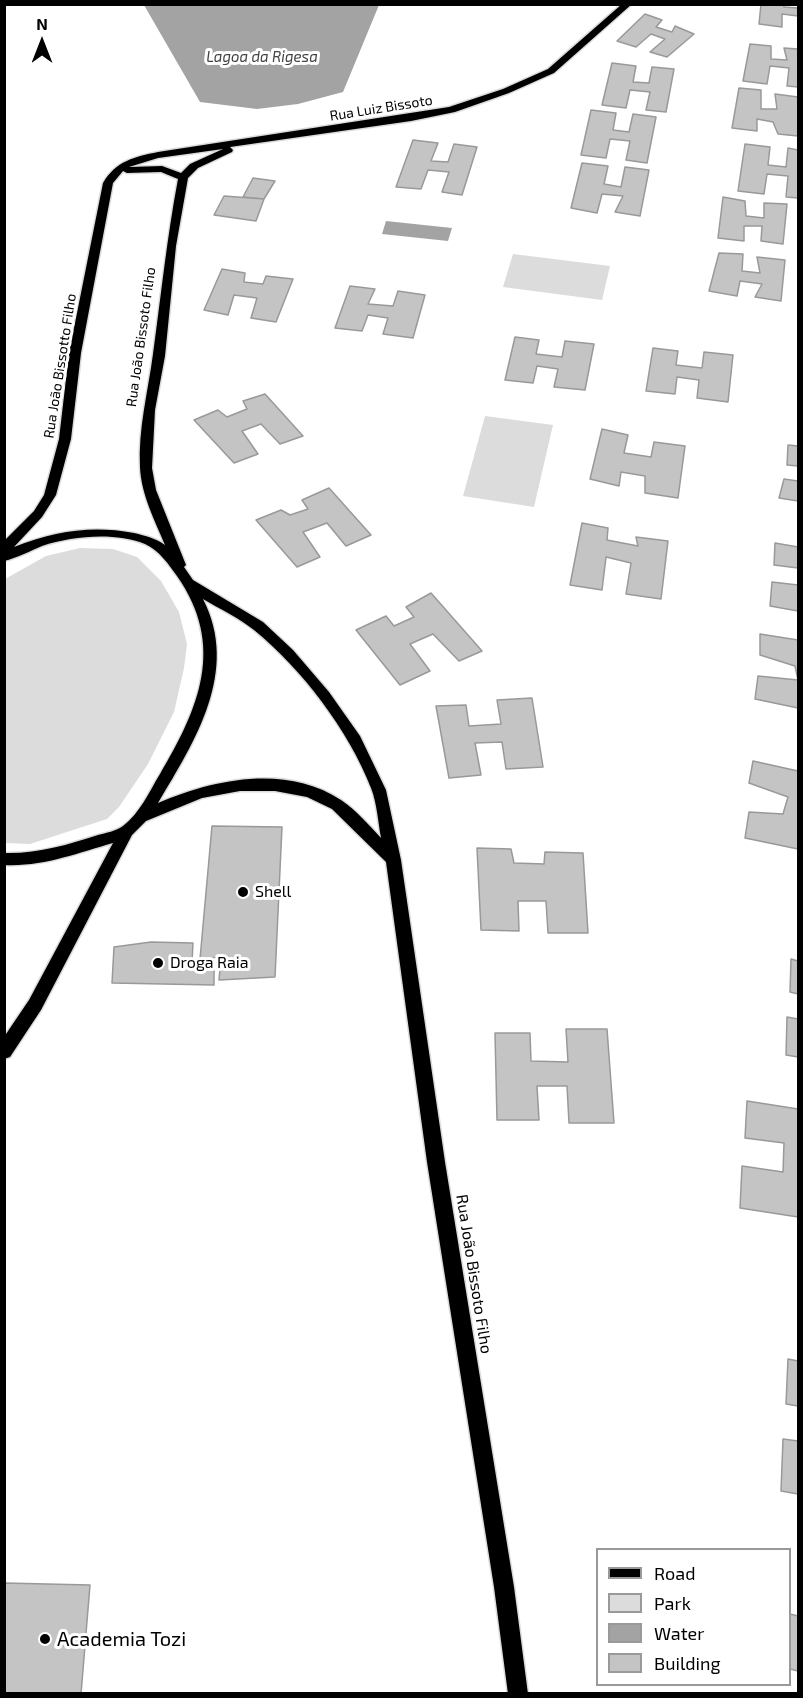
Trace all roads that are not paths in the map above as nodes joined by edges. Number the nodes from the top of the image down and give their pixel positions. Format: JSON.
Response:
{"nodes":[{"id":1,"x":628,"y":4,"type":"edge"},
{"id":2,"x":248,"y":142,"type":"junction"},
{"id":3,"x":113,"y":173,"type":"junction"},
{"id":4,"x":183,"y":177,"type":"junction"},
{"id":5,"x":4,"y":549,"type":"edge"},
{"id":6,"x":4,"y":558,"type":"edge"},
{"id":7,"x":185,"y":578,"type":"junction"},
{"id":8,"x":141,"y":817,"type":"junction"},
{"id":9,"x":127,"y":831,"type":"junction"},
{"id":10,"x":4,"y":859,"type":"edge"},
{"id":11,"x":393,"y":860,"type":"junction"},
{"id":12,"x":4,"y":1052,"type":"edge"},
{"id":13,"x":518,"y":1694,"type":"edge"}],
"edges":[{"from":1,"to":2,"type":"main road","name":"Rua Luiz Bissoto"},
{"from":2,"to":3,"type":"main road","name":"Rua Luiz Bissoto"},
{"from":2,"to":4,"type":"main road"},
{"from":3,"to":4,"type":"main road"},
{"from":3,"to":5,"type":"main road","name":"Rua João Bissotto Filho"},
{"from":4,"to":7,"type":"main road","name":"Rua João Bissoto Filho"},
{"from":6,"to":7,"type":"main road","name":"Rua João Bissoto Filho"},
{"from":7,"to":8,"type":"main road","name":"Rua João Bissoto Filho"},
{"from":7,"to":11,"type":"main road","name":"Rua João Bissoto Filho"},
{"from":8,"to":9,"type":"main road","name":"Rua João Bissoto Filho"},
{"from":8,"to":11,"type":"main road","name":"Rua João Bissoto Filho"},
{"from":9,"to":10,"type":"main road","name":"Rua João Bissoto Filho"},
{"from":9,"to":12,"type":"main road"},
{"from":11,"to":13,"type":"main road","name":"Rua João Bissoto Filho"}]}
